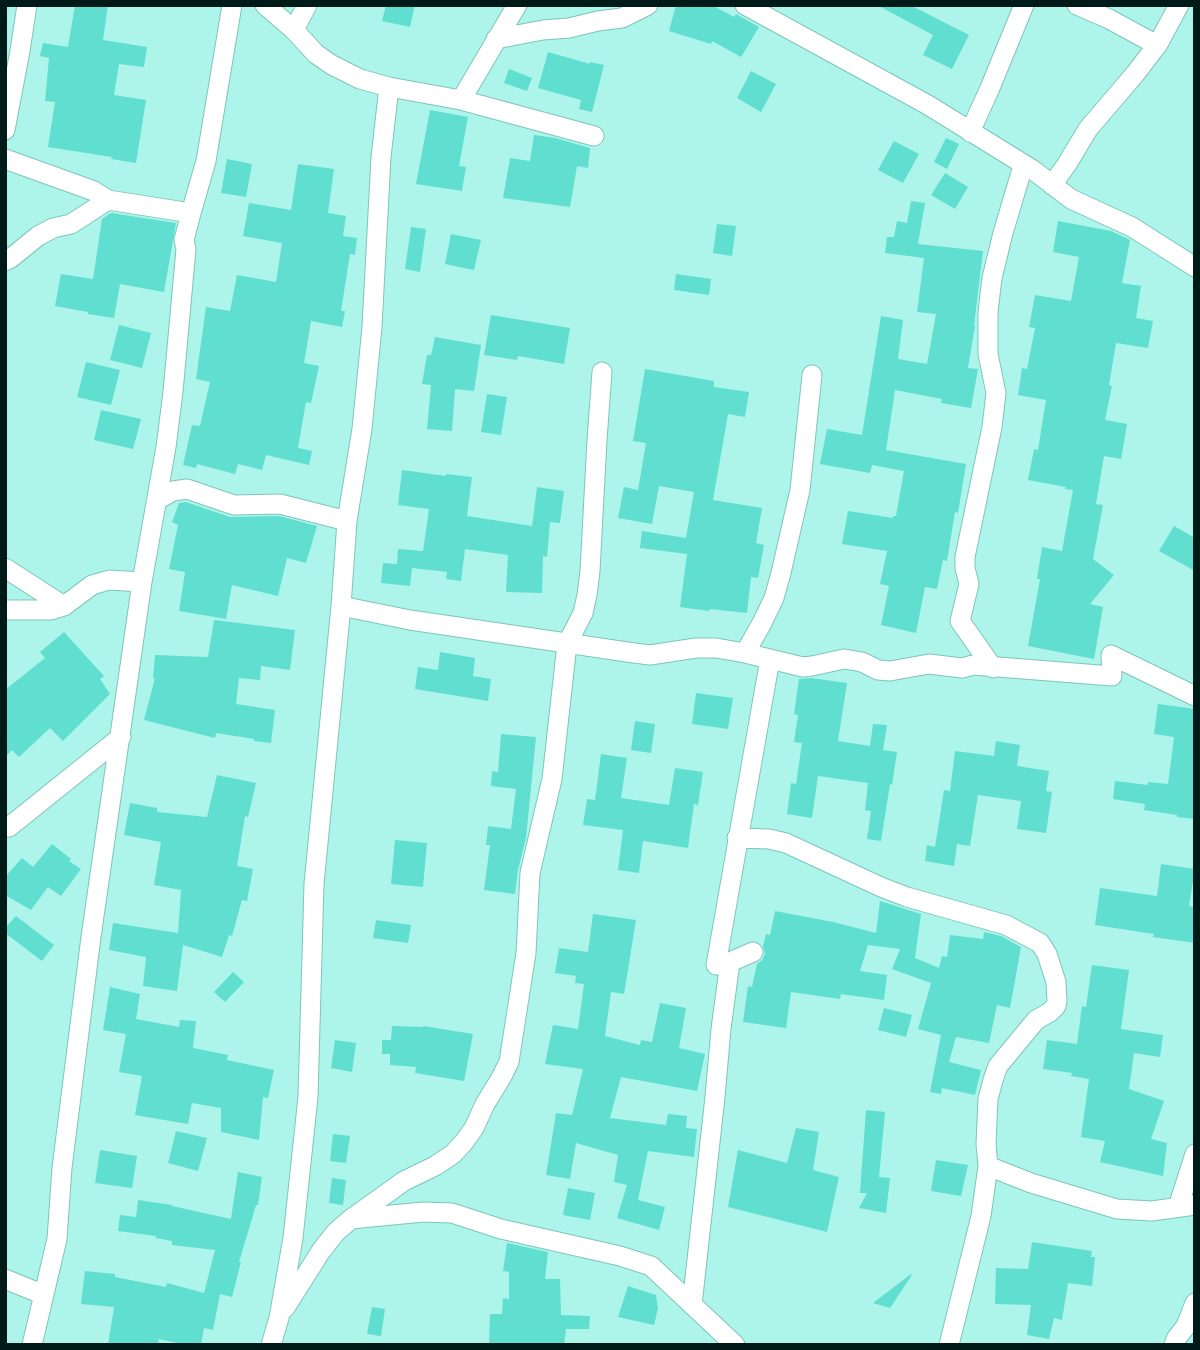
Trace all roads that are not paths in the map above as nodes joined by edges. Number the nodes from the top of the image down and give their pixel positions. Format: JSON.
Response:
{"nodes":[{"id":1,"x":27,"y":5,"type":"edge"},
{"id":2,"x":232,"y":5,"type":"edge"},
{"id":3,"x":265,"y":5,"type":"edge"},
{"id":4,"x":307,"y":5,"type":"edge"},
{"id":5,"x":517,"y":5,"type":"edge"},
{"id":6,"x":648,"y":5,"type":"edge"},
{"id":7,"x":745,"y":5,"type":"edge"},
{"id":8,"x":1024,"y":5,"type":"edge"},
{"id":9,"x":1077,"y":5,"type":"edge"},
{"id":10,"x":1179,"y":5,"type":"edge"},
{"id":11,"x":294,"y":30,"type":"junction"},
{"id":12,"x":496,"y":39,"type":"junction"},
{"id":13,"x":1157,"y":45,"type":"junction"},
{"id":14,"x":389,"y":87,"type":"junction"},
{"id":15,"x":461,"y":100,"type":"junction"},
{"id":16,"x":5,"y":130,"type":"edge"},
{"id":17,"x":970,"y":131,"type":"junction"},
{"id":18,"x":594,"y":136,"type":"dead end"},
{"id":19,"x":5,"y":159,"type":"edge"},
{"id":20,"x":1023,"y":166,"type":"junction"},
{"id":21,"x":1052,"y":184,"type":"junction"},
{"id":22,"x":108,"y":200,"type":"junction"},
{"id":23,"x":191,"y":213,"type":"junction"},
{"id":24,"x":5,"y":261,"type":"edge"},
{"id":25,"x":1195,"y":267,"type":"edge"},
{"id":26,"x":602,"y":372,"type":"dead end"},
{"id":27,"x":812,"y":375,"type":"dead end"},
{"id":28,"x":157,"y":499,"type":"junction"},
{"id":29,"x":347,"y":521,"type":"junction"},
{"id":30,"x":5,"y":568,"type":"edge"},
{"id":31,"x":142,"y":582,"type":"junction"},
{"id":32,"x":64,"y":606,"type":"junction"},
{"id":33,"x":341,"y":606,"type":"junction"},
{"id":34,"x":5,"y":610,"type":"edge"},
{"id":35,"x":567,"y":644,"type":"junction"},
{"id":36,"x":745,"y":653,"type":"junction"},
{"id":37,"x":770,"y":659,"type":"junction"},
{"id":38,"x":993,"y":668,"type":"junction"},
{"id":39,"x":1195,"y":696,"type":"edge"},
{"id":40,"x":121,"y":737,"type":"junction"},
{"id":41,"x":5,"y":827,"type":"edge"},
{"id":42,"x":737,"y":838,"type":"junction"},
{"id":43,"x":753,"y":952,"type":"dead end"},
{"id":44,"x":730,"y":962,"type":"junction"},
{"id":45,"x":1195,"y":1154,"type":"edge"},
{"id":46,"x":988,"y":1166,"type":"junction"},
{"id":47,"x":1187,"y":1206,"type":"edge"},
{"id":48,"x":351,"y":1219,"type":"junction"},
{"id":49,"x":5,"y":1279,"type":"edge"},
{"id":50,"x":44,"y":1295,"type":"junction"},
{"id":51,"x":1195,"y":1303,"type":"edge"},
{"id":52,"x":692,"y":1305,"type":"junction"},
{"id":53,"x":279,"y":1318,"type":"junction"},
{"id":54,"x":32,"y":1345,"type":"edge"},
{"id":55,"x":271,"y":1345,"type":"edge"},
{"id":56,"x":735,"y":1345,"type":"edge"},
{"id":57,"x":949,"y":1345,"type":"edge"},
{"id":58,"x":1174,"y":1345,"type":"edge"}],
"edges":[{"from":1,"to":16,"type":"street"},
{"from":2,"to":23,"type":"street"},
{"from":3,"to":11,"type":"street"},
{"from":4,"to":11,"type":"street"},
{"from":5,"to":12,"type":"street"},
{"from":6,"to":12,"type":"street"},
{"from":7,"to":17,"type":"street"},
{"from":8,"to":17,"type":"street"},
{"from":9,"to":13,"type":"street"},
{"from":10,"to":13,"type":"street"},
{"from":11,"to":14,"type":"street"},
{"from":12,"to":15,"type":"street"},
{"from":13,"to":21,"type":"street"},
{"from":14,"to":15,"type":"street"},
{"from":14,"to":29,"type":"street"},
{"from":15,"to":18,"type":"street"},
{"from":17,"to":20,"type":"street"},
{"from":19,"to":22,"type":"street"},
{"from":20,"to":21,"type":"street"},
{"from":20,"to":38,"type":"street"},
{"from":21,"to":25,"type":"street"},
{"from":22,"to":23,"type":"street"},
{"from":22,"to":24,"type":"street"},
{"from":23,"to":28,"type":"street"},
{"from":26,"to":35,"type":"street"},
{"from":27,"to":36,"type":"street"},
{"from":28,"to":29,"type":"street"},
{"from":28,"to":31,"type":"street"},
{"from":29,"to":33,"type":"street"},
{"from":30,"to":32,"type":"street"},
{"from":31,"to":32,"type":"street"},
{"from":31,"to":40,"type":"street"},
{"from":32,"to":34,"type":"street"},
{"from":33,"to":35,"type":"street"},
{"from":33,"to":53,"type":"street"},
{"from":35,"to":36,"type":"street"},
{"from":35,"to":48,"type":"street"},
{"from":36,"to":37,"type":"street"},
{"from":37,"to":38,"type":"street"},
{"from":37,"to":42,"type":"street"},
{"from":38,"to":39,"type":"street"},
{"from":40,"to":41,"type":"street"},
{"from":40,"to":50,"type":"street"},
{"from":42,"to":44,"type":"street"},
{"from":42,"to":46,"type":"street"},
{"from":43,"to":44,"type":"street"},
{"from":44,"to":52,"type":"street"},
{"from":45,"to":47,"type":"street"},
{"from":46,"to":47,"type":"street"},
{"from":46,"to":57,"type":"street"},
{"from":48,"to":52,"type":"street"},
{"from":48,"to":53,"type":"street"},
{"from":49,"to":50,"type":"street"},
{"from":50,"to":54,"type":"street"},
{"from":51,"to":58,"type":"street"},
{"from":52,"to":56,"type":"street"},
{"from":53,"to":55,"type":"street"}]}
